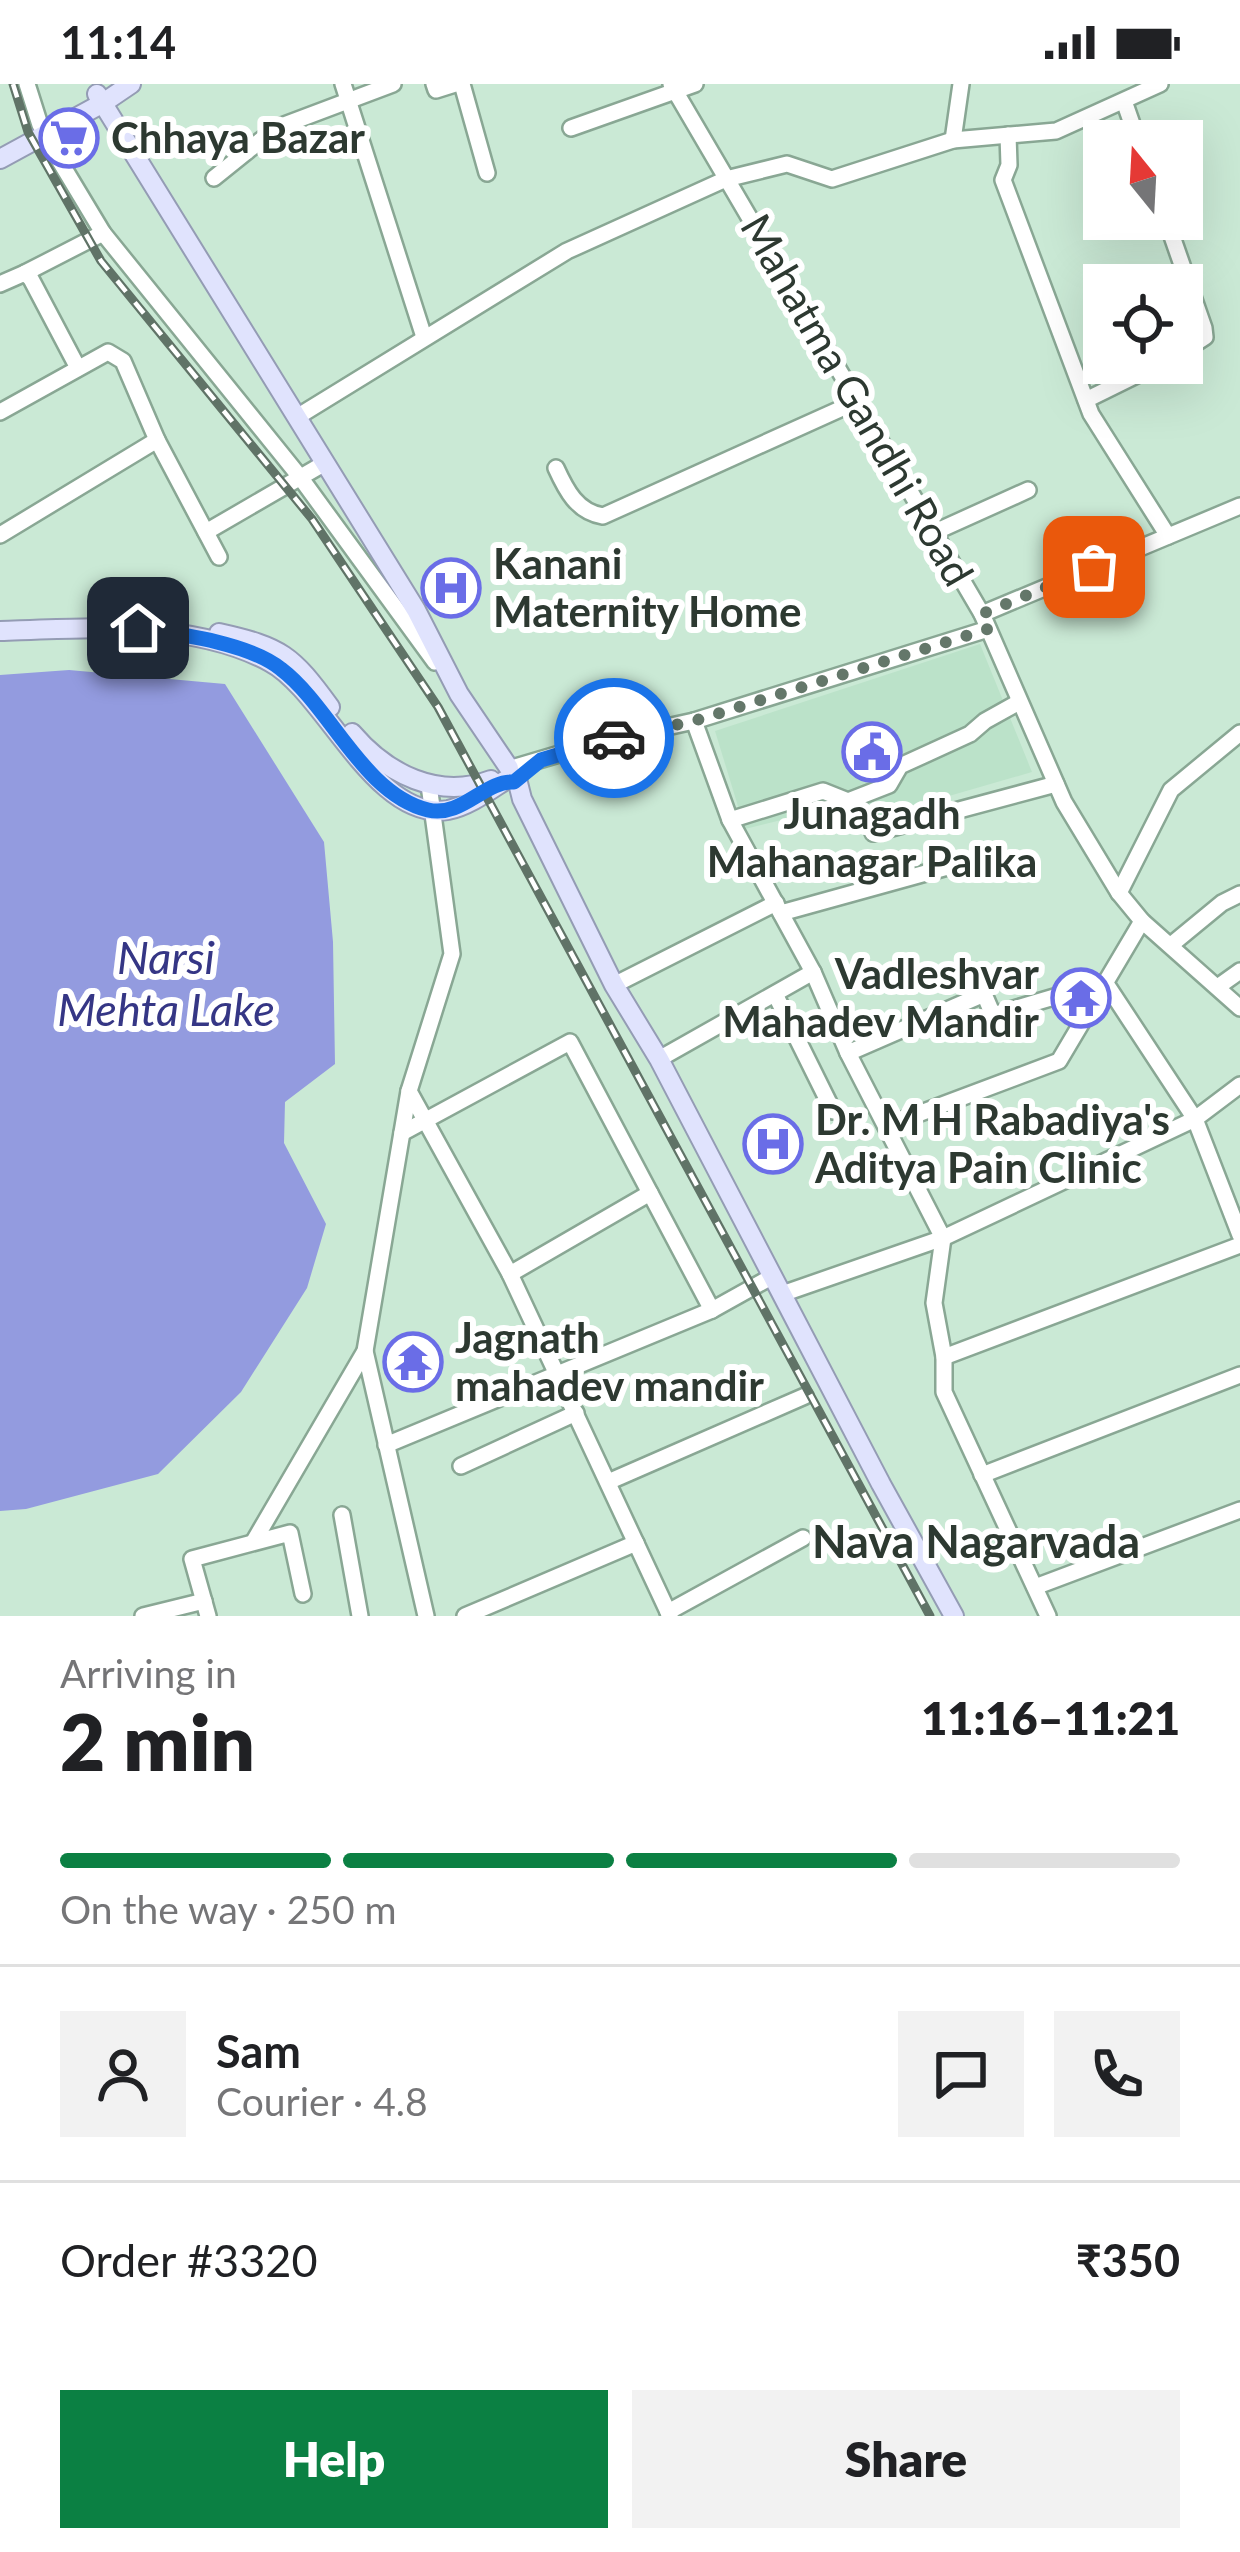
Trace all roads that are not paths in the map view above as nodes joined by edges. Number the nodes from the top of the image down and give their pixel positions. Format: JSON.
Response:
{"nodes":[{"id":1,"x":27,"y":84,"type":"edge"},
{"id":2,"x":131,"y":84,"type":"edge"},
{"id":3,"x":393,"y":84,"type":"edge"},
{"id":4,"x":434,"y":84,"type":"edge"},
{"id":5,"x":458,"y":84,"type":"edge"},
{"id":6,"x":694,"y":84,"type":"edge"},
{"id":7,"x":961,"y":84,"type":"edge"},
{"id":8,"x":1160,"y":84,"type":"edge"},
{"id":9,"x":673,"y":87,"type":"edge"},
{"id":10,"x":345,"y":93,"type":"edge"},
{"id":11,"x":102,"y":94,"type":"edge"},
{"id":12,"x":1124,"y":100,"type":"junction"},
{"id":13,"x":1131,"y":120,"type":"edge"},
{"id":14,"x":572,"y":128,"type":"dead end"},
{"id":15,"x":42,"y":130,"type":"junction"},
{"id":16,"x":1008,"y":135,"type":"junction"},
{"id":17,"x":953,"y":140,"type":"junction"},
{"id":18,"x":0,"y":148,"type":"edge"},
{"id":19,"x":0,"y":159,"type":"edge"},
{"id":20,"x":488,"y":173,"type":"dead end"},
{"id":21,"x":214,"y":178,"type":"dead end"},
{"id":22,"x":726,"y":179,"type":"junction"},
{"id":23,"x":103,"y":233,"type":"junction"},
{"id":24,"x":25,"y":273,"type":"junction"},
{"id":25,"x":0,"y":284,"type":"edge"},
{"id":26,"x":424,"y":338,"type":"junction"},
{"id":27,"x":78,"y":368,"type":"junction"},
{"id":28,"x":1118,"y":384,"type":"edge"},
{"id":29,"x":1086,"y":400,"type":"junction"},
{"id":30,"x":858,"y":401,"type":"junction"},
{"id":31,"x":0,"y":412,"type":"edge"},
{"id":32,"x":297,"y":417,"type":"junction"},
{"id":33,"x":158,"y":440,"type":"junction"},
{"id":34,"x":325,"y":463,"type":"junction"},
{"id":35,"x":556,"y":468,"type":"dead end"},
{"id":36,"x":300,"y":477,"type":"junction"},
{"id":37,"x":1028,"y":490,"type":"dead end"},
{"id":38,"x":1240,"y":506,"type":"edge"},
{"id":39,"x":206,"y":532,"type":"junction"},
{"id":40,"x":935,"y":532,"type":"junction"},
{"id":41,"x":0,"y":535,"type":"edge"},
{"id":42,"x":1168,"y":536,"type":"junction"},
{"id":43,"x":219,"y":557,"type":"dead end"},
{"id":44,"x":0,"y":621,"type":"edge"},
{"id":45,"x":985,"y":622,"type":"junction"},
{"id":46,"x":0,"y":631,"type":"edge"},
{"id":47,"x":459,"y":694,"type":"junction"},
{"id":48,"x":1019,"y":702,"type":"junction"},
{"id":49,"x":694,"y":721,"type":"junction"},
{"id":50,"x":1240,"y":734,"type":"edge"},
{"id":51,"x":507,"y":777,"type":"junction"},
{"id":52,"x":1056,"y":784,"type":"junction"},
{"id":53,"x":429,"y":785,"type":"junction"},
{"id":54,"x":430,"y":810,"type":"junction"},
{"id":55,"x":730,"y":820,"type":"junction"},
{"id":56,"x":873,"y":833,"type":"dead end"},
{"id":57,"x":962,"y":863,"type":"dead end"},
{"id":58,"x":1119,"y":892,"type":"junction"},
{"id":59,"x":1240,"y":894,"type":"edge"},
{"id":60,"x":778,"y":908,"type":"junction"},
{"id":61,"x":1142,"y":921,"type":"junction"},
{"id":62,"x":1172,"y":945,"type":"junction"},
{"id":63,"x":1240,"y":971,"type":"edge"},
{"id":64,"x":814,"y":972,"type":"junction"},
{"id":65,"x":1105,"y":982,"type":"junction"},
{"id":66,"x":614,"y":985,"type":"junction"},
{"id":67,"x":1219,"y":986,"type":"junction"},
{"id":68,"x":775,"y":994,"type":"junction"},
{"id":69,"x":1240,"y":1008,"type":"edge"},
{"id":70,"x":848,"y":1052,"type":"junction"},
{"id":71,"x":659,"y":1059,"type":"junction"},
{"id":72,"x":1240,"y":1085,"type":"edge"},
{"id":73,"x":409,"y":1091,"type":"junction"},
{"id":74,"x":833,"y":1111,"type":"dead end"},
{"id":75,"x":1195,"y":1119,"type":"junction"},
{"id":76,"x":424,"y":1120,"type":"junction"},
{"id":77,"x":886,"y":1126,"type":"junction"},
{"id":78,"x":402,"y":1133,"type":"junction"},
{"id":79,"x":650,"y":1193,"type":"junction"},
{"id":80,"x":1240,"y":1235,"type":"edge"},
{"id":81,"x":943,"y":1238,"type":"junction"},
{"id":82,"x":1240,"y":1245,"type":"edge"},
{"id":83,"x":510,"y":1274,"type":"junction"},
{"id":84,"x":778,"y":1285,"type":"junction"},
{"id":85,"x":712,"y":1310,"type":"junction"},
{"id":86,"x":365,"y":1351,"type":"junction"},
{"id":87,"x":944,"y":1357,"type":"junction"},
{"id":88,"x":556,"y":1372,"type":"junction"},
{"id":89,"x":1240,"y":1375,"type":"edge"},
{"id":90,"x":805,"y":1396,"type":"dead end"},
{"id":91,"x":576,"y":1414,"type":"junction"},
{"id":92,"x":386,"y":1445,"type":"junction"},
{"id":93,"x":460,"y":1466,"type":"dead end"},
{"id":94,"x":982,"y":1475,"type":"junction"},
{"id":95,"x":608,"y":1482,"type":"junction"},
{"id":96,"x":1240,"y":1510,"type":"edge"},
{"id":97,"x":342,"y":1515,"type":"dead end"},
{"id":98,"x":803,"y":1538,"type":"dead end"},
{"id":99,"x":254,"y":1541,"type":"junction"},
{"id":100,"x":636,"y":1543,"type":"junction"},
{"id":101,"x":1035,"y":1587,"type":"junction"},
{"id":102,"x":303,"y":1594,"type":"dead end"},
{"id":103,"x":206,"y":1609,"type":"edge"},
{"id":104,"x":669,"y":1614,"type":"edge"},
{"id":105,"x":143,"y":1616,"type":"edge"},
{"id":106,"x":360,"y":1616,"type":"edge"},
{"id":107,"x":426,"y":1616,"type":"edge"},
{"id":108,"x":465,"y":1616,"type":"edge"},
{"id":109,"x":954,"y":1616,"type":"edge"},
{"id":110,"x":1048,"y":1616,"type":"edge"}],
"edges":[{"from":1,"to":15,"type":"street"},
{"from":2,"to":11,"type":"main road"},
{"from":3,"to":10,"type":"street"},
{"from":4,"to":5,"type":"street"},
{"from":5,"to":20,"type":"street"},
{"from":6,"to":9,"type":"street"},
{"from":7,"to":17,"type":"street"},
{"from":8,"to":12,"type":"street"},
{"from":9,"to":14,"type":"street"},
{"from":9,"to":22,"type":"street","name":"Mahatma Gandhi Road"},
{"from":10,"to":21,"type":"street"},
{"from":10,"to":26,"type":"street"},
{"from":11,"to":15,"type":"main road"},
{"from":11,"to":32,"type":"main road"},
{"from":12,"to":13,"type":"street"},
{"from":12,"to":16,"type":"street"},
{"from":15,"to":18,"type":"main road"},
{"from":15,"to":19,"type":"main road"},
{"from":15,"to":23,"type":"street"},
{"from":16,"to":17,"type":"street"},
{"from":16,"to":29,"type":"street"},
{"from":17,"to":22,"type":"street"},
{"from":22,"to":26,"type":"street"},
{"from":22,"to":30,"type":"street","name":"Mahatma Gandhi Road"},
{"from":23,"to":24,"type":"street"},
{"from":23,"to":36,"type":"street"},
{"from":24,"to":25,"type":"street"},
{"from":24,"to":27,"type":"street"},
{"from":26,"to":32,"type":"street"},
{"from":27,"to":31,"type":"street"},
{"from":27,"to":33,"type":"street"},
{"from":28,"to":29,"type":"street"},
{"from":29,"to":42,"type":"street"},
{"from":30,"to":35,"type":"street"},
{"from":30,"to":40,"type":"street","name":"Mahatma Gandhi Road"},
{"from":32,"to":34,"type":"main road"},
{"from":33,"to":39,"type":"street"},
{"from":33,"to":41,"type":"street"},
{"from":34,"to":36,"type":"street"},
{"from":34,"to":47,"type":"main road"},
{"from":36,"to":39,"type":"street"},
{"from":36,"to":47,"type":"street"},
{"from":37,"to":40,"type":"street"},
{"from":38,"to":42,"type":"street"},
{"from":39,"to":43,"type":"street"},
{"from":40,"to":45,"type":"street","name":"Mahatma Gandhi Road"},
{"from":42,"to":45,"type":"street"},
{"from":44,"to":53,"type":"main road"},
{"from":45,"to":48,"type":"street","name":"Mahatma Gandhi Road"},
{"from":45,"to":49,"type":"street"},
{"from":46,"to":54,"type":"main road"},
{"from":47,"to":51,"type":"main road"},
{"from":48,"to":52,"type":"street","name":"Mahatma Gandhi Road"},
{"from":48,"to":55,"type":"street"},
{"from":49,"to":51,"type":"street"},
{"from":49,"to":55,"type":"street"},
{"from":50,"to":58,"type":"street"},
{"from":51,"to":53,"type":"main road"},
{"from":51,"to":54,"type":"main road"},
{"from":51,"to":66,"type":"main road"},
{"from":52,"to":56,"type":"street"},
{"from":52,"to":58,"type":"street","name":"Mahatma Gandhi Road"},
{"from":53,"to":54,"type":"street"},
{"from":54,"to":73,"type":"street"},
{"from":55,"to":60,"type":"street"},
{"from":57,"to":60,"type":"street"},
{"from":58,"to":61,"type":"street","name":"Mahatma Gandhi Road"},
{"from":59,"to":62,"type":"street"},
{"from":60,"to":64,"type":"street"},
{"from":60,"to":66,"type":"street"},
{"from":61,"to":62,"type":"street","name":"Mahatma Gandhi Road"},
{"from":61,"to":65,"type":"street"},
{"from":62,"to":67,"type":"street","name":"Mahatma Gandhi Road"},
{"from":63,"to":67,"type":"street"},
{"from":64,"to":68,"type":"street"},
{"from":64,"to":70,"type":"street"},
{"from":65,"to":70,"type":"street"},
{"from":65,"to":75,"type":"street"},
{"from":65,"to":77,"type":"street"},
{"from":66,"to":71,"type":"main road"},
{"from":67,"to":69,"type":"street","name":"Mahatma Gandhi Road"},
{"from":68,"to":71,"type":"street"},
{"from":68,"to":74,"type":"street"},
{"from":70,"to":77,"type":"street"},
{"from":71,"to":84,"type":"main road"},
{"from":72,"to":75,"type":"street"},
{"from":73,"to":76,"type":"street"},
{"from":73,"to":78,"type":"street"},
{"from":75,"to":80,"type":"street"},
{"from":75,"to":81,"type":"street"},
{"from":76,"to":78,"type":"street"},
{"from":76,"to":79,"type":"street"},
{"from":76,"to":83,"type":"street"},
{"from":77,"to":81,"type":"street"},
{"from":78,"to":86,"type":"street"},
{"from":79,"to":83,"type":"street"},
{"from":79,"to":85,"type":"street"},
{"from":81,"to":84,"type":"street"},
{"from":81,"to":87,"type":"street"},
{"from":82,"to":87,"type":"street"},
{"from":83,"to":88,"type":"street"},
{"from":84,"to":85,"type":"street"},
{"from":84,"to":109,"type":"main road"},
{"from":85,"to":88,"type":"street"},
{"from":86,"to":92,"type":"street"},
{"from":86,"to":99,"type":"street"},
{"from":87,"to":94,"type":"street"},
{"from":88,"to":91,"type":"street"},
{"from":88,"to":92,"type":"street"},
{"from":89,"to":94,"type":"street"},
{"from":90,"to":95,"type":"street"},
{"from":91,"to":93,"type":"street"},
{"from":91,"to":95,"type":"street"},
{"from":92,"to":107,"type":"street"},
{"from":94,"to":101,"type":"street"},
{"from":95,"to":100,"type":"street"},
{"from":96,"to":101,"type":"street"},
{"from":97,"to":106,"type":"street"},
{"from":98,"to":104,"type":"street"},
{"from":99,"to":102,"type":"street"},
{"from":99,"to":103,"type":"street"},
{"from":100,"to":104,"type":"street"},
{"from":100,"to":108,"type":"street"},
{"from":101,"to":110,"type":"street"},
{"from":103,"to":105,"type":"street"}]}
